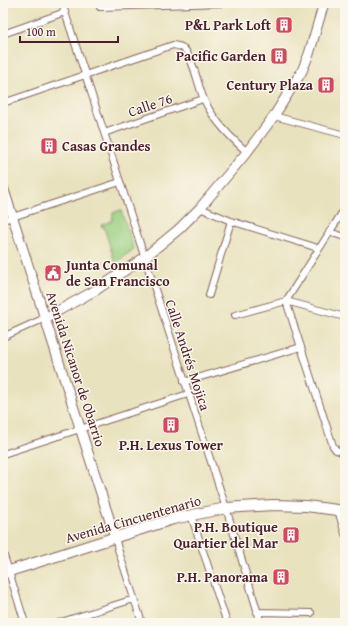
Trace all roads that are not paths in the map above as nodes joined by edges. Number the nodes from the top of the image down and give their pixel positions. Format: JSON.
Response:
{"nodes":[{"id":1,"x":62,"y":3,"type":"edge"},
{"id":2,"x":224,"y":3,"type":"edge"},
{"id":3,"x":324,"y":3,"type":"edge"},
{"id":4,"x":100,"y":7,"type":"dead end"},
{"id":5,"x":65,"y":12,"type":"junction"},
{"id":6,"x":3,"y":34,"type":"edge"},
{"id":7,"x":86,"y":76,"type":"junction"},
{"id":8,"x":203,"y":99,"type":"junction"},
{"id":9,"x":3,"y":103,"type":"edge"},
{"id":10,"x":274,"y":116,"type":"junction"},
{"id":11,"x":104,"y":133,"type":"junction"},
{"id":12,"x":345,"y":136,"type":"edge"},
{"id":13,"x":247,"y":152,"type":"junction"},
{"id":14,"x":120,"y":182,"type":"junction"},
{"id":15,"x":3,"y":187,"type":"edge"},
{"id":16,"x":200,"y":208,"type":"junction"},
{"id":17,"x":345,"y":208,"type":"edge"},
{"id":18,"x":12,"y":217,"type":"junction"},
{"id":19,"x":3,"y":220,"type":"edge"},
{"id":20,"x":232,"y":221,"type":"junction"},
{"id":21,"x":329,"y":232,"type":"junction"},
{"id":22,"x":345,"y":236,"type":"edge"},
{"id":23,"x":318,"y":248,"type":"junction"},
{"id":24,"x":144,"y":257,"type":"junction"},
{"id":25,"x":209,"y":295,"type":"dead end"},
{"id":26,"x":286,"y":301,"type":"junction"},
{"id":27,"x":235,"y":315,"type":"dead end"},
{"id":28,"x":345,"y":317,"type":"edge"},
{"id":29,"x":45,"y":318,"type":"junction"},
{"id":30,"x":3,"y":337,"type":"edge"},
{"id":31,"x":301,"y":347,"type":"junction"},
{"id":32,"x":184,"y":382,"type":"junction"},
{"id":33,"x":188,"y":394,"type":"junction"},
{"id":34,"x":80,"y":429,"type":"junction"},
{"id":35,"x":345,"y":453,"type":"edge"},
{"id":36,"x":3,"y":454,"type":"edge"},
{"id":37,"x":226,"y":508,"type":"junction"},
{"id":38,"x":342,"y":510,"type":"edge"},
{"id":39,"x":191,"y":515,"type":"junction"},
{"id":40,"x":345,"y":534,"type":"edge"},
{"id":41,"x":115,"y":537,"type":"junction"},
{"id":42,"x":3,"y":554,"type":"edge"},
{"id":43,"x":6,"y":572,"type":"edge"},
{"id":44,"x":134,"y":599,"type":"junction"},
{"id":45,"x":257,"y":612,"type":"junction"},
{"id":46,"x":312,"y":613,"type":"dead end"},
{"id":47,"x":25,"y":623,"type":"edge"},
{"id":48,"x":58,"y":623,"type":"edge"},
{"id":49,"x":142,"y":623,"type":"edge"},
{"id":50,"x":227,"y":623,"type":"edge"},
{"id":51,"x":261,"y":623,"type":"edge"}],
"edges":[{"from":1,"to":5,"type":"street","name":"Calle Andrés Mojica"},
{"from":2,"to":4,"type":"street"},
{"from":3,"to":10,"type":"street"},
{"from":5,"to":6,"type":"street"},
{"from":5,"to":7,"type":"street","name":"Calle Andrés Mojica"},
{"from":7,"to":8,"type":"street"},
{"from":7,"to":9,"type":"street"},
{"from":7,"to":11,"type":"street","name":"Calle Andrés Mojica"},
{"from":8,"to":11,"type":"street","name":"Calle 76"},
{"from":8,"to":13,"type":"street"},
{"from":10,"to":12,"type":"street"},
{"from":10,"to":13,"type":"street"},
{"from":11,"to":14,"type":"street","name":"Calle Andrés Mojica"},
{"from":13,"to":16,"type":"street"},
{"from":14,"to":18,"type":"street"},
{"from":14,"to":24,"type":"street","name":"Calle Andrés Mojica"},
{"from":15,"to":18,"type":"street","name":"Avenida Nicanor de Obarrio"},
{"from":16,"to":20,"type":"street"},
{"from":16,"to":24,"type":"street"},
{"from":17,"to":21,"type":"street"},
{"from":18,"to":19,"type":"street"},
{"from":18,"to":29,"type":"street","name":"Avenida Nicanor de Obarrio"},
{"from":20,"to":23,"type":"street"},
{"from":20,"to":25,"type":"street"},
{"from":21,"to":22,"type":"street"},
{"from":21,"to":23,"type":"street"},
{"from":23,"to":26,"type":"street"},
{"from":24,"to":29,"type":"street"},
{"from":24,"to":32,"type":"street","name":"Calle Andrés Mojica"},
{"from":26,"to":27,"type":"street"},
{"from":26,"to":28,"type":"street"},
{"from":26,"to":31,"type":"street"},
{"from":29,"to":30,"type":"street"},
{"from":29,"to":34,"type":"street","name":"Avenida Nicanor de Obarrio"},
{"from":31,"to":32,"type":"street"},
{"from":31,"to":35,"type":"street"},
{"from":32,"to":33,"type":"street","name":"Calle Andrés Mojica"},
{"from":33,"to":34,"type":"street"},
{"from":33,"to":37,"type":"street","name":"Calle Andrés Mojica"},
{"from":34,"to":36,"type":"street"},
{"from":34,"to":41,"type":"street","name":"Avenida Nicanor de Obarrio"},
{"from":37,"to":38,"type":"main road","name":"Avenida Cincuentenario"},
{"from":37,"to":39,"type":"main road","name":"Avenida Cincuentenario"},
{"from":37,"to":45,"type":"street","name":"Calle Andrés Mojica"},
{"from":38,"to":40,"type":"street"},
{"from":39,"to":41,"type":"main road","name":"Avenida Cincuentenario"},
{"from":39,"to":50,"type":"street"},
{"from":41,"to":43,"type":"main road","name":"Avenida Cincuentenario"},
{"from":41,"to":44,"type":"street"},
{"from":42,"to":43,"type":"street"},
{"from":43,"to":47,"type":"street"},
{"from":44,"to":48,"type":"street"},
{"from":44,"to":49,"type":"street"},
{"from":45,"to":46,"type":"street"},
{"from":45,"to":51,"type":"street","name":"Calle Andrés Mojica"}]}
